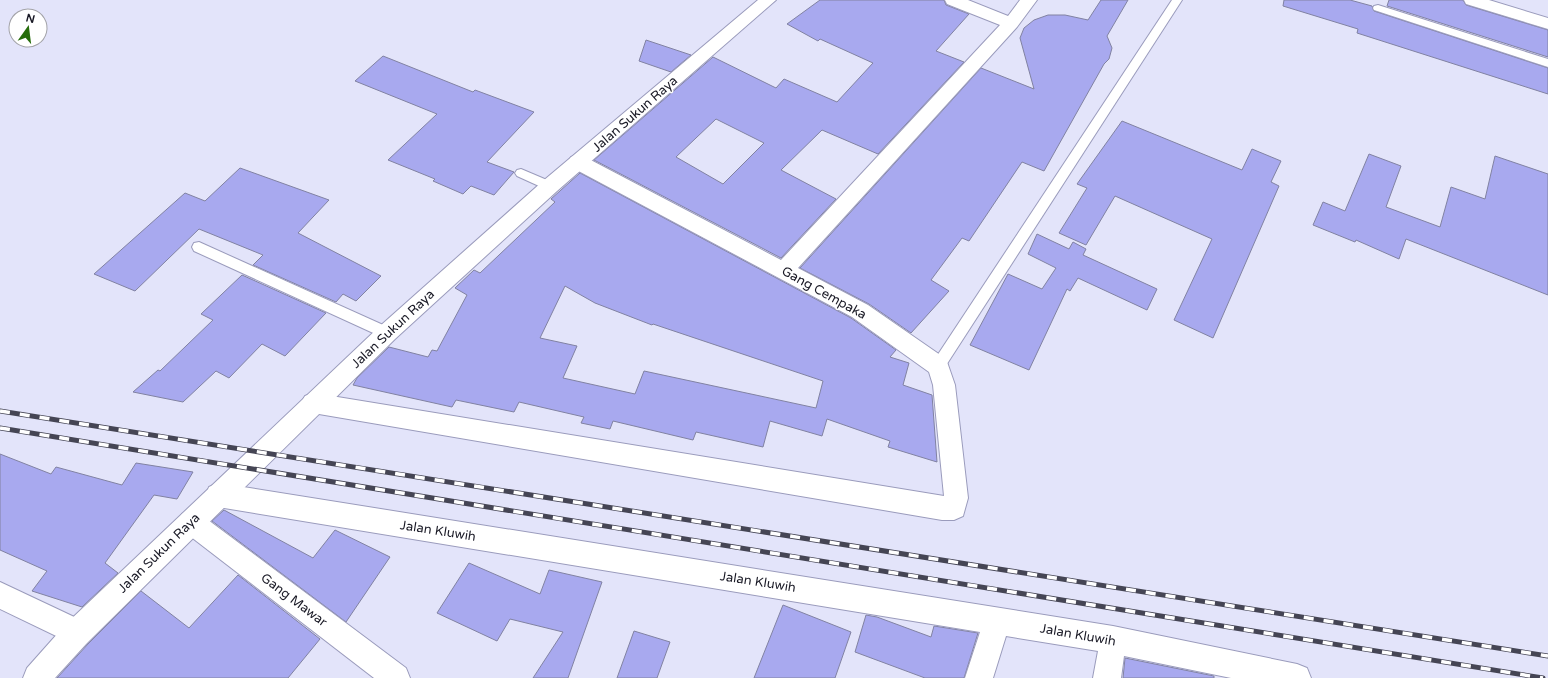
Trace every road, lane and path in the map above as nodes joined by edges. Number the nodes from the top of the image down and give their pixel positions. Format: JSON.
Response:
{"nodes":[{"id":1,"x":768,"y":0,"type":"edge"},
{"id":2,"x":953,"y":0,"type":"edge"},
{"id":3,"x":1029,"y":0,"type":"edge"},
{"id":4,"x":1177,"y":0,"type":"edge"},
{"id":5,"x":1472,"y":0,"type":"edge"},
{"id":6,"x":1378,"y":8,"type":"dead end"},
{"id":7,"x":1011,"y":23,"type":"junction"},
{"id":8,"x":1548,"y":24,"type":"edge"},
{"id":9,"x":1548,"y":63,"type":"edge"},
{"id":10,"x":578,"y":162,"type":"junction"},
{"id":11,"x":521,"y":173,"type":"dead end"},
{"id":12,"x":550,"y":186,"type":"junction"},
{"id":13,"x":199,"y":247,"type":"dead end"},
{"id":14,"x":784,"y":270,"type":"junction"},
{"id":15,"x":387,"y":333,"type":"junction"},
{"id":16,"x":938,"y":366,"type":"junction"},
{"id":17,"x":313,"y":403,"type":"junction"},
{"id":18,"x":218,"y":495,"type":"junction"},
{"id":19,"x":191,"y":522,"type":"junction"},
{"id":20,"x":0,"y":595,"type":"edge"},
{"id":21,"x":997,"y":621,"type":"junction"},
{"id":22,"x":77,"y":633,"type":"junction"},
{"id":23,"x":1113,"y":640,"type":"junction"},
{"id":24,"x":37,"y":678,"type":"edge"},
{"id":25,"x":396,"y":678,"type":"edge"},
{"id":26,"x":979,"y":678,"type":"edge"},
{"id":27,"x":1107,"y":678,"type":"edge"},
{"id":28,"x":1297,"y":678,"type":"edge"}],
"edges":[{"from":1,"to":10,"type":"street","name":"Jalan Sukun Raya"},
{"from":2,"to":7,"type":"street"},
{"from":3,"to":7,"type":"street"},
{"from":4,"to":16,"type":"lane"},
{"from":5,"to":8,"type":"street"},
{"from":6,"to":9,"type":"lane"},
{"from":7,"to":14,"type":"street"},
{"from":10,"to":12,"type":"street","name":"Jalan Sukun Raya"},
{"from":10,"to":14,"type":"street","name":"Gang Cempaka"},
{"from":11,"to":12,"type":"lane"},
{"from":12,"to":15,"type":"street","name":"Jalan Sukun Raya"},
{"from":13,"to":15,"type":"lane"},
{"from":14,"to":16,"type":"street","name":"Gang Cempaka"},
{"from":15,"to":17,"type":"street","name":"Jalan Sukun Raya"},
{"from":16,"to":17,"type":"street"},
{"from":17,"to":18,"type":"street","name":"Jalan Sukun Raya"},
{"from":18,"to":19,"type":"street","name":"Jalan Sukun Raya"},
{"from":18,"to":21,"type":"street","name":"Jalan Kluwih"},
{"from":19,"to":22,"type":"street","name":"Jalan Sukun Raya"},
{"from":19,"to":25,"type":"street","name":"Gang Mawar"},
{"from":20,"to":22,"type":"street"},
{"from":21,"to":23,"type":"street","name":"Jalan Kluwih"},
{"from":21,"to":26,"type":"street"},
{"from":22,"to":24,"type":"street","name":"Jalan Sukun Raya"},
{"from":23,"to":27,"type":"street"},
{"from":23,"to":28,"type":"street","name":"Jalan Kluwih"}]}
